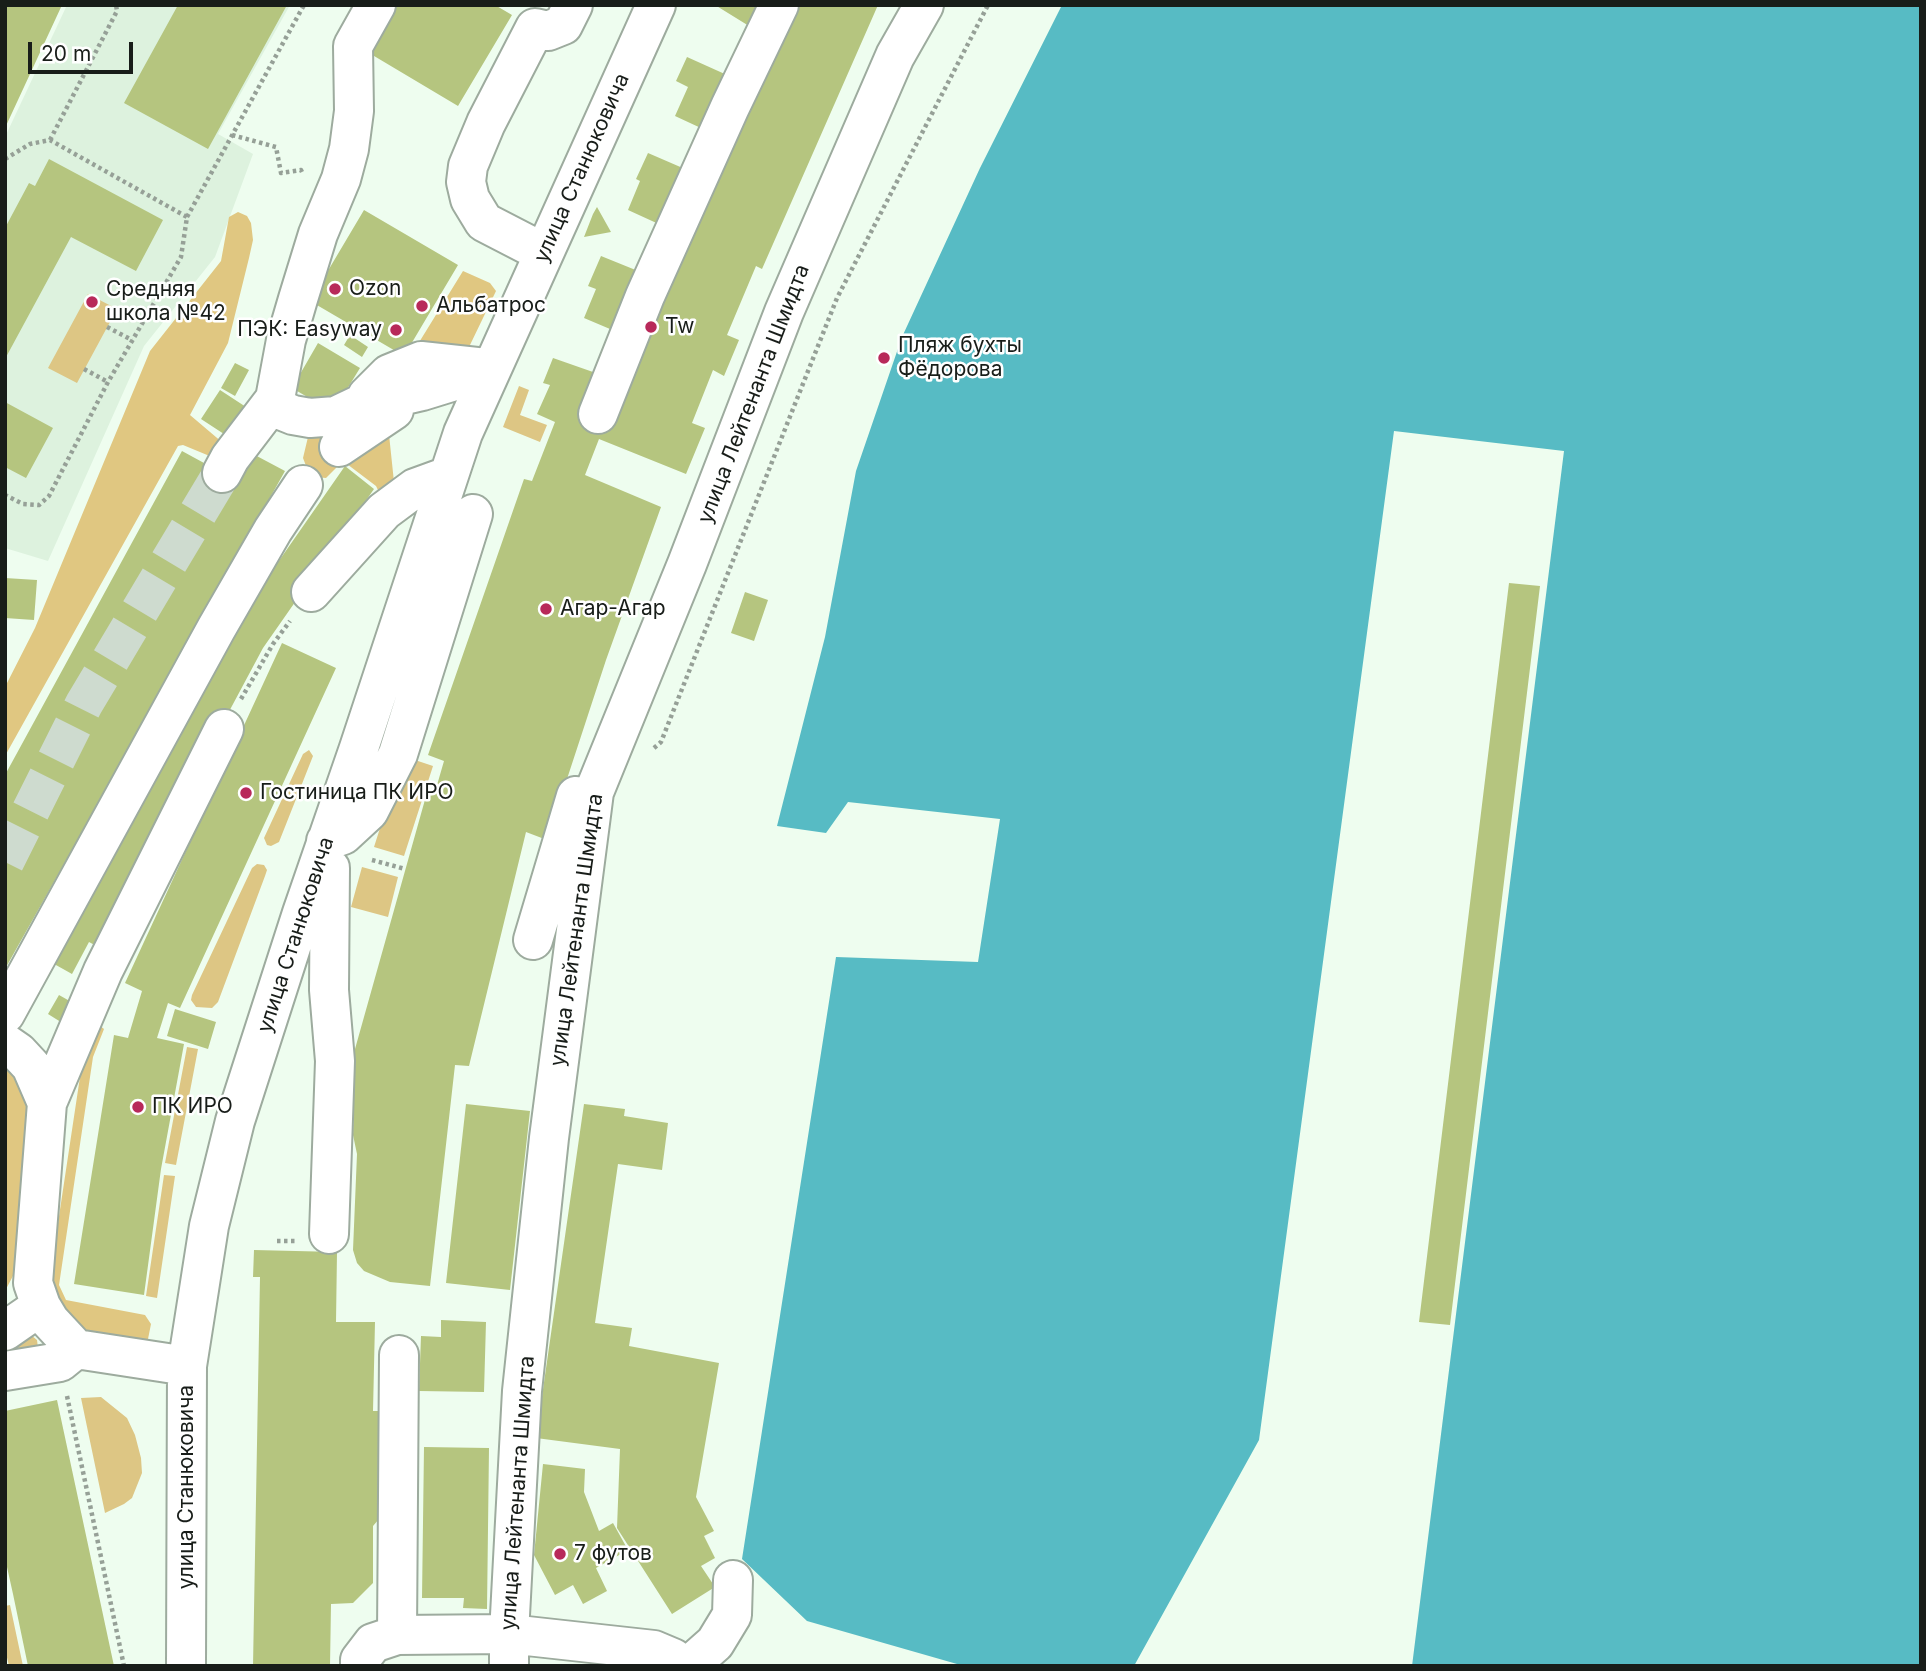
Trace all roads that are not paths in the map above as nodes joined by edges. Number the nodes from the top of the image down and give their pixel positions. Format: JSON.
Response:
{"nodes":[{"id":1,"x":376,"y":5,"type":"edge"},
{"id":2,"x":573,"y":5,"type":"edge"},
{"id":3,"x":656,"y":5,"type":"edge"},
{"id":4,"x":779,"y":5,"type":"edge"},
{"id":5,"x":924,"y":5,"type":"edge"},
{"id":6,"x":527,"y":17,"type":"edge"},
{"id":7,"x":544,"y":253,"type":"junction"},
{"id":8,"x":490,"y":370,"type":"junction"},
{"id":9,"x":422,"y":391,"type":"junction"},
{"id":10,"x":275,"y":398,"type":"junction"},
{"id":11,"x":357,"y":406,"type":"junction"},
{"id":12,"x":598,"y":414,"type":"dead end"},
{"id":13,"x":339,"y":447,"type":"dead end"},
{"id":14,"x":222,"y":472,"type":"tunnel mouth"},
{"id":15,"x":448,"y":475,"type":"junction"},
{"id":16,"x":303,"y":485,"type":"dead end"},
{"id":17,"x":473,"y":514,"type":"dead end"},
{"id":18,"x":311,"y":592,"type":"road end"},
{"id":19,"x":407,"y":723,"type":"junction"},
{"id":20,"x":224,"y":729,"type":"road end"},
{"id":21,"x":359,"y":748,"type":"junction"},
{"id":22,"x":599,"y":778,"type":"junction"},
{"id":23,"x":323,"y":851,"type":"junction"},
{"id":24,"x":302,"y":913,"type":"junction"},
{"id":25,"x":533,"y":940,"type":"dead end"},
{"id":26,"x":5,"y":1014,"type":"edge"},
{"id":27,"x":5,"y":1043,"type":"edge"},
{"id":28,"x":47,"y":1103,"type":"junction"},
{"id":29,"x":41,"y":1306,"type":"junction"},
{"id":30,"x":5,"y":1331,"type":"edge"},
{"id":31,"x":68,"y":1355,"type":"junction"},
{"id":32,"x":399,"y":1355,"type":"dead end"},
{"id":33,"x":187,"y":1366,"type":"junction"},
{"id":34,"x":5,"y":1371,"type":"edge"},
{"id":35,"x":733,"y":1580,"type":"dead end"},
{"id":36,"x":397,"y":1635,"type":"junction"},
{"id":37,"x":510,"y":1658,"type":"edge"},
{"id":38,"x":186,"y":1666,"type":"edge"},
{"id":39,"x":360,"y":1666,"type":"edge"},
{"id":40,"x":682,"y":1666,"type":"edge"},
{"id":41,"x":689,"y":1666,"type":"edge"}],
"edges":[{"from":1,"to":10,"type":"street"},
{"from":2,"to":6,"type":"street"},
{"from":3,"to":7,"type":"street","name":"улица Станюковича"},
{"from":4,"to":12,"type":"street"},
{"from":5,"to":22,"type":"street","name":"улица Лейтенанта Шмидта"},
{"from":6,"to":7,"type":"street"},
{"from":7,"to":8,"type":"street","name":"улица Станюковича"},
{"from":8,"to":9,"type":"street"},
{"from":8,"to":11,"type":"street"},
{"from":8,"to":15,"type":"street","name":"улица Станюковича"},
{"from":9,"to":11,"type":"street"},
{"from":9,"to":13,"type":"street"},
{"from":10,"to":11,"type":"street"},
{"from":10,"to":14,"type":"street"},
{"from":15,"to":18,"type":"street"},
{"from":15,"to":21,"type":"street","name":"улица Станюковича"},
{"from":16,"to":26,"type":"street"},
{"from":17,"to":19,"type":"street"},
{"from":19,"to":21,"type":"street"},
{"from":19,"to":23,"type":"street"},
{"from":20,"to":28,"type":"street"},
{"from":21,"to":23,"type":"street","name":"улица Станюковича"},
{"from":22,"to":25,"type":"street"},
{"from":22,"to":37,"type":"street","name":"улица Лейтенанта Шмидта"},
{"from":23,"to":24,"type":"street","name":"улица Станюковича"},
{"from":23,"to":24,"type":"street"},
{"from":24,"to":33,"type":"street","name":"улица Станюковича"},
{"from":27,"to":28,"type":"street"},
{"from":28,"to":29,"type":"street"},
{"from":29,"to":30,"type":"street"},
{"from":29,"to":31,"type":"street"},
{"from":31,"to":33,"type":"street"},
{"from":31,"to":34,"type":"street"},
{"from":32,"to":36,"type":"street"},
{"from":33,"to":38,"type":"street","name":"улица Станюковича"},
{"from":35,"to":41,"type":"street"},
{"from":36,"to":37,"type":"street"},
{"from":36,"to":39,"type":"street"},
{"from":37,"to":40,"type":"street"}]}
